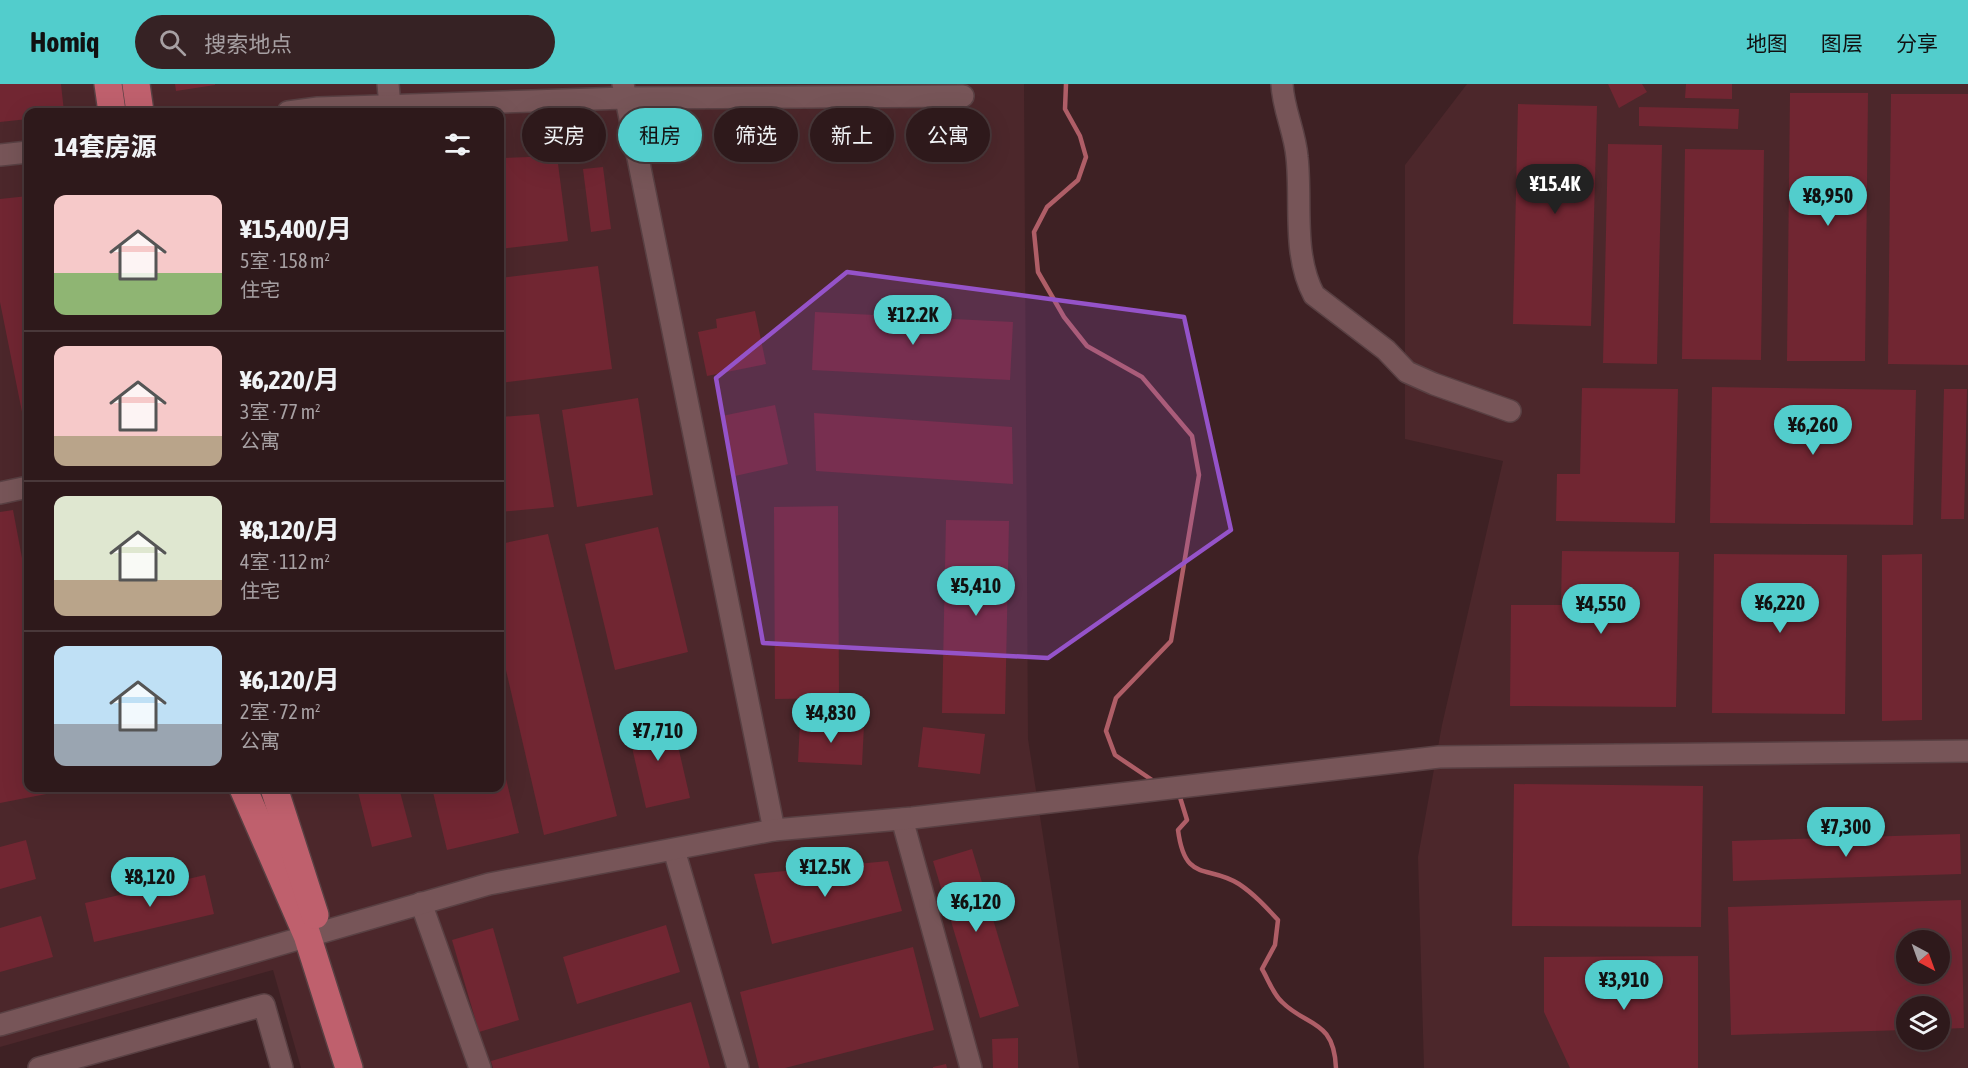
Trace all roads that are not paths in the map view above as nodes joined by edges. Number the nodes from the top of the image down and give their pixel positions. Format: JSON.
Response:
{"nodes":[{"id":1,"x":108,"y":84,"type":"edge"},
{"id":2,"x":136,"y":84,"type":"edge"},
{"id":3,"x":388,"y":84,"type":"edge"},
{"id":4,"x":1282,"y":84,"type":"edge"},
{"id":5,"x":624,"y":91,"type":"edge"},
{"id":6,"x":963,"y":96,"type":"dead end"},
{"id":7,"x":390,"y":106,"type":"junction"},
{"id":8,"x":111,"y":108,"type":"edge"},
{"id":9,"x":139,"y":108,"type":"edge"},
{"id":10,"x":318,"y":108,"type":"edge"},
{"id":11,"x":24,"y":152,"type":"edge"},
{"id":12,"x":0,"y":155,"type":"edge"},
{"id":13,"x":1510,"y":411,"type":"dead end"},
{"id":14,"x":24,"y":488,"type":"edge"},
{"id":15,"x":0,"y":493,"type":"edge"},
{"id":16,"x":1968,"y":751,"type":"edge"},
{"id":17,"x":245,"y":792,"type":"edge"},
{"id":18,"x":275,"y":792,"type":"edge"},
{"id":19,"x":902,"y":819,"type":"junction"},
{"id":20,"x":774,"y":830,"type":"junction"},
{"id":21,"x":674,"y":850,"type":"junction"},
{"id":22,"x":421,"y":903,"type":"junction"},
{"id":23,"x":314,"y":933,"type":"junction"},
{"id":24,"x":0,"y":1025,"type":"edge"},
{"id":25,"x":39,"y":1068,"type":"edge"},
{"id":26,"x":282,"y":1068,"type":"edge"},
{"id":27,"x":349,"y":1068,"type":"edge"},
{"id":28,"x":362,"y":1068,"type":"edge"},
{"id":29,"x":480,"y":1068,"type":"edge"},
{"id":30,"x":738,"y":1068,"type":"edge"},
{"id":31,"x":971,"y":1068,"type":"edge"}],
"edges":[{"from":1,"to":8,"type":"main road"},
{"from":2,"to":9,"type":"main road"},
{"from":3,"to":7,"type":"street"},
{"from":4,"to":13,"type":"street"},
{"from":5,"to":6,"type":"street"},
{"from":5,"to":7,"type":"street"},
{"from":5,"to":20,"type":"street"},
{"from":7,"to":10,"type":"street"},
{"from":11,"to":12,"type":"street"},
{"from":14,"to":15,"type":"street"},
{"from":16,"to":19,"type":"street"},
{"from":17,"to":23,"type":"main road"},
{"from":18,"to":23,"type":"main road"},
{"from":19,"to":20,"type":"street"},
{"from":19,"to":31,"type":"street"},
{"from":20,"to":21,"type":"street"},
{"from":21,"to":22,"type":"street"},
{"from":21,"to":30,"type":"street"},
{"from":22,"to":23,"type":"street"},
{"from":22,"to":29,"type":"street"},
{"from":23,"to":24,"type":"street"},
{"from":23,"to":27,"type":"main road"},
{"from":23,"to":28,"type":"main road"},
{"from":25,"to":26,"type":"street"}]}
